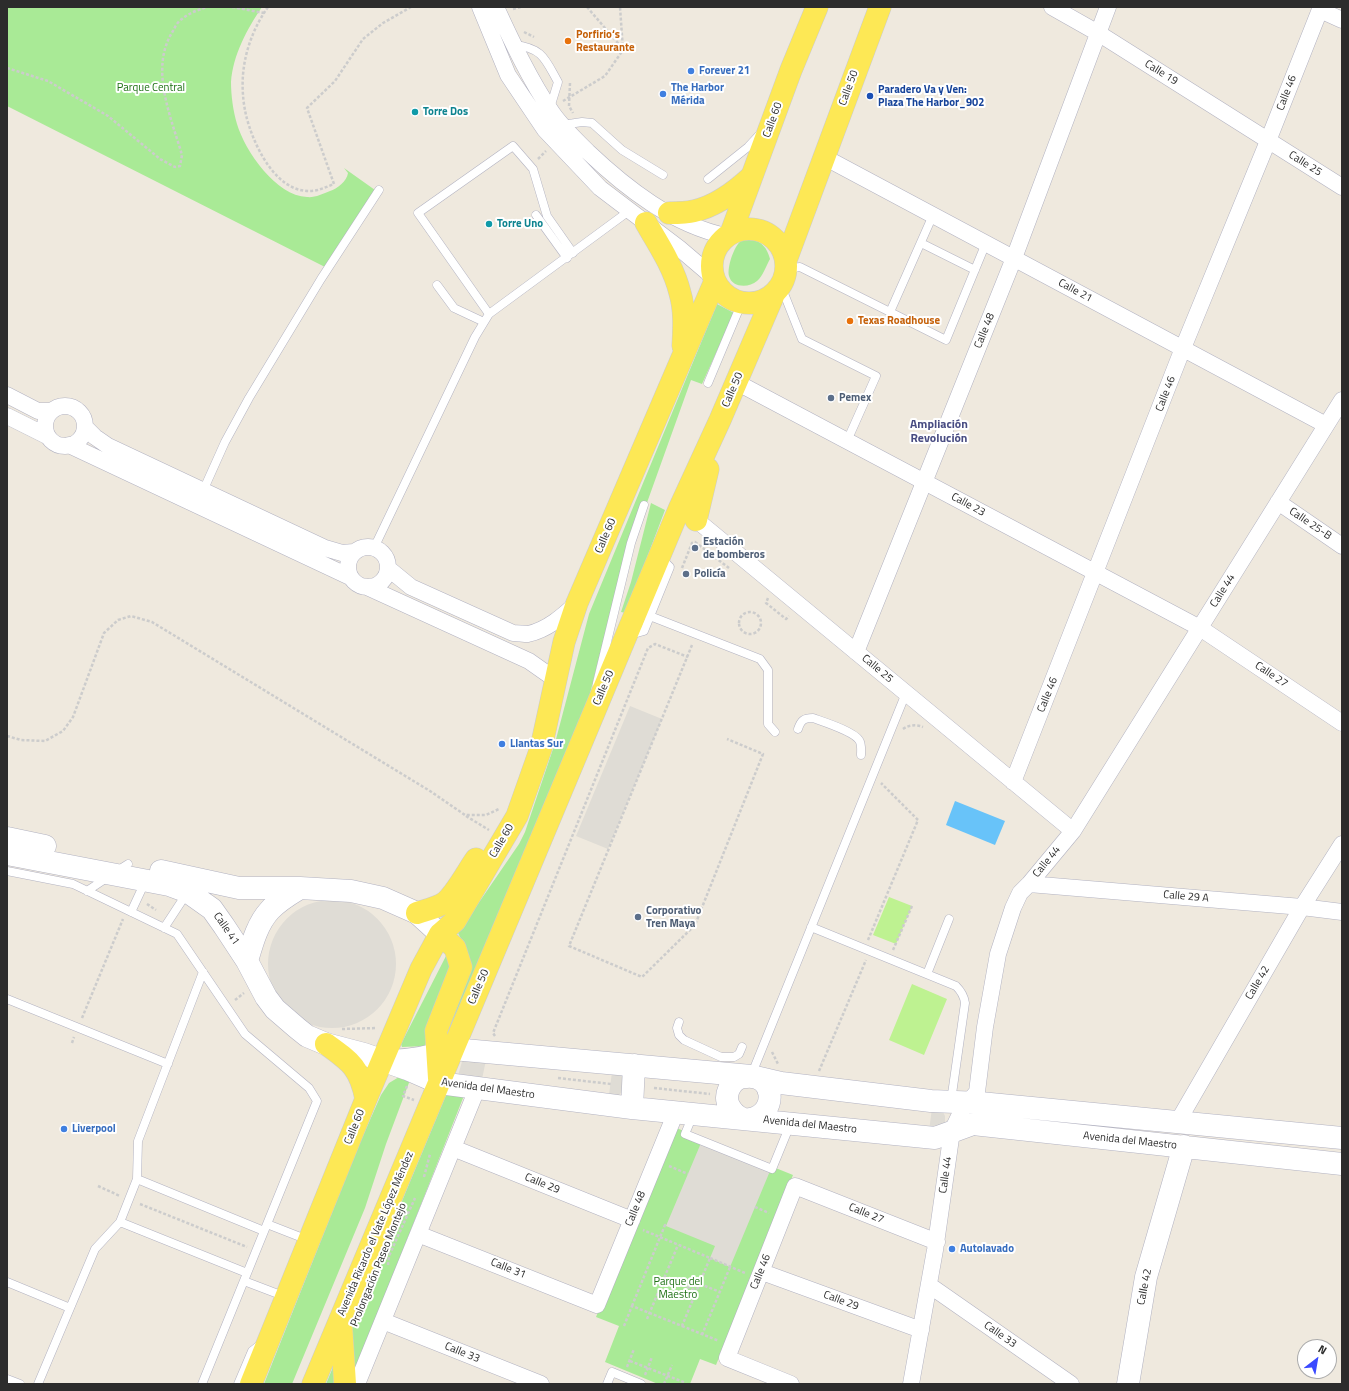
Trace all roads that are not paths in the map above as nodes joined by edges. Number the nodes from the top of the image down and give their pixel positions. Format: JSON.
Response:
{"nodes":[{"id":1,"x":480,"y":7,"type":"edge"},
{"id":2,"x":496,"y":7,"type":"edge"},
{"id":3,"x":880,"y":7,"type":"edge"},
{"id":4,"x":1052,"y":7,"type":"edge"},
{"id":5,"x":1108,"y":7,"type":"edge"},
{"id":6,"x":1320,"y":8,"type":"edge"},
{"id":7,"x":814,"y":10,"type":"edge"},
{"id":8,"x":1342,"y":20,"type":"edge"},
{"id":9,"x":1098,"y":33,"type":"junction"},
{"id":10,"x":514,"y":45,"type":"junction"},
{"id":11,"x":550,"y":109,"type":"junction"},
{"id":12,"x":772,"y":122,"type":"junction"},
{"id":13,"x":562,"y":125,"type":"junction"},
{"id":14,"x":1268,"y":141,"type":"junction"},
{"id":15,"x":824,"y":156,"type":"junction"},
{"id":16,"x":663,"y":175,"type":"dead end"},
{"id":17,"x":753,"y":175,"type":"junction"},
{"id":18,"x":708,"y":179,"type":"dead end"},
{"id":19,"x":1342,"y":186,"type":"edge"},
{"id":20,"x":379,"y":190,"type":"dead end"},
{"id":21,"x":669,"y":214,"type":"junction"},
{"id":22,"x":536,"y":215,"type":"dead end"},
{"id":23,"x":933,"y":215,"type":"junction"},
{"id":24,"x":638,"y":217,"type":"junction"},
{"id":25,"x":728,"y":235,"type":"junction"},
{"id":26,"x":921,"y":243,"type":"junction"},
{"id":27,"x":986,"y":243,"type":"junction"},
{"id":28,"x":570,"y":256,"type":"junction"},
{"id":29,"x":1014,"y":258,"type":"junction"},
{"id":30,"x":975,"y":270,"type":"junction"},
{"id":31,"x":782,"y":277,"type":"junction"},
{"id":32,"x":714,"y":279,"type":"junction"},
{"id":33,"x":437,"y":285,"type":"dead end"},
{"id":34,"x":742,"y":302,"type":"junction"},
{"id":35,"x":890,"y":312,"type":"junction"},
{"id":36,"x":490,"y":314,"type":"junction"},
{"id":37,"x":484,"y":322,"type":"junction"},
{"id":38,"x":1183,"y":348,"type":"junction"},
{"id":39,"x":682,"y":358,"type":"junction"},
{"id":40,"x":736,"y":382,"type":"junction"},
{"id":41,"x":708,"y":383,"type":"dead end"},
{"id":42,"x":7,"y":395,"type":"edge"},
{"id":43,"x":1342,"y":400,"type":"edge"},
{"id":44,"x":51,"y":411,"type":"junction"},
{"id":45,"x":7,"y":416,"type":"edge"},
{"id":46,"x":1326,"y":425,"type":"junction"},
{"id":47,"x":86,"y":427,"type":"junction"},
{"id":48,"x":47,"y":436,"type":"junction"},
{"id":49,"x":847,"y":441,"type":"junction"},
{"id":50,"x":69,"y":446,"type":"junction"},
{"id":51,"x":924,"y":482,"type":"junction"},
{"id":52,"x":203,"y":490,"type":"junction"},
{"id":53,"x":1278,"y":502,"type":"junction"},
{"id":54,"x":644,"y":505,"type":"dead end"},
{"id":55,"x":688,"y":513,"type":"junction"},
{"id":56,"x":1342,"y":546,"type":"edge"},
{"id":57,"x":374,"y":548,"type":"junction"},
{"id":58,"x":354,"y":552,"type":"junction"},
{"id":59,"x":389,"y":569,"type":"junction"},
{"id":60,"x":1096,"y":573,"type":"junction"},
{"id":61,"x":350,"y":577,"type":"junction"},
{"id":62,"x":368,"y":587,"type":"junction"},
{"id":63,"x":577,"y":603,"type":"junction"},
{"id":64,"x":643,"y":613,"type":"junction"},
{"id":65,"x":1200,"y":628,"type":"junction"},
{"id":66,"x":856,"y":652,"type":"junction"},
{"id":67,"x":556,"y":680,"type":"junction"},
{"id":68,"x":906,"y":693,"type":"junction"},
{"id":69,"x":548,"y":715,"type":"junction"},
{"id":70,"x":590,"y":722,"type":"junction"},
{"id":71,"x":1342,"y":723,"type":"edge"},
{"id":72,"x":798,"y":729,"type":"dead end"},
{"id":73,"x":775,"y":732,"type":"dead end"},
{"id":74,"x":861,"y":755,"type":"dead end"},
{"id":75,"x":1013,"y":782,"type":"junction"},
{"id":76,"x":1073,"y":831,"type":"junction"},
{"id":77,"x":7,"y":838,"type":"edge"},
{"id":78,"x":1342,"y":844,"type":"edge"},
{"id":79,"x":7,"y":854,"type":"edge"},
{"id":80,"x":120,"y":869,"type":"junction"},
{"id":81,"x":7,"y":871,"type":"edge"},
{"id":82,"x":147,"y":878,"type":"junction"},
{"id":83,"x":1029,"y":884,"type":"junction"},
{"id":84,"x":192,"y":885,"type":"junction"},
{"id":85,"x":300,"y":888,"type":"junction"},
{"id":86,"x":87,"y":891,"type":"junction"},
{"id":87,"x":1302,"y":907,"type":"junction"},
{"id":88,"x":131,"y":912,"type":"junction"},
{"id":89,"x":1342,"y":912,"type":"edge"},
{"id":90,"x":417,"y":913,"type":"junction"},
{"id":91,"x":949,"y":919,"type":"dead end"},
{"id":92,"x":811,"y":927,"type":"junction"},
{"id":93,"x":164,"y":928,"type":"junction"},
{"id":94,"x":440,"y":934,"type":"junction"},
{"id":95,"x":247,"y":961,"type":"junction"},
{"id":96,"x":203,"y":972,"type":"junction"},
{"id":97,"x":927,"y":974,"type":"junction"},
{"id":98,"x":7,"y":998,"type":"edge"},
{"id":99,"x":678,"y":1022,"type":"dead end"},
{"id":100,"x":331,"y":1036,"type":"junction"},
{"id":101,"x":742,"y":1047,"type":"dead end"},
{"id":102,"x":445,"y":1052,"type":"junction"},
{"id":103,"x":382,"y":1061,"type":"junction"},
{"id":104,"x":168,"y":1064,"type":"junction"},
{"id":105,"x":634,"y":1066,"type":"junction"},
{"id":106,"x":751,"y":1076,"type":"junction"},
{"id":107,"x":439,"y":1083,"type":"junction"},
{"id":108,"x":477,"y":1089,"type":"junction"},
{"id":109,"x":366,"y":1099,"type":"junction"},
{"id":110,"x":959,"y":1102,"type":"junction"},
{"id":111,"x":632,"y":1108,"type":"junction"},
{"id":112,"x":684,"y":1113,"type":"junction"},
{"id":113,"x":747,"y":1119,"type":"junction"},
{"id":114,"x":790,"y":1123,"type":"junction"},
{"id":115,"x":1177,"y":1123,"type":"junction"},
{"id":116,"x":952,"y":1131,"type":"junction"},
{"id":117,"x":1342,"y":1138,"type":"edge"},
{"id":118,"x":1184,"y":1146,"type":"junction"},
{"id":119,"x":453,"y":1148,"type":"junction"},
{"id":120,"x":1342,"y":1164,"type":"edge"},
{"id":121,"x":137,"y":1179,"type":"junction"},
{"id":122,"x":796,"y":1186,"type":"joint"},
{"id":123,"x":120,"y":1222,"type":"junction"},
{"id":124,"x":634,"y":1224,"type":"junction"},
{"id":125,"x":266,"y":1227,"type":"junction"},
{"id":126,"x":418,"y":1234,"type":"junction"},
{"id":127,"x":309,"y":1240,"type":"junction"},
{"id":128,"x":937,"y":1242,"type":"junction"},
{"id":129,"x":247,"y":1273,"type":"junction"},
{"id":130,"x":756,"y":1274,"type":"junction"},
{"id":131,"x":244,"y":1281,"type":"junction"},
{"id":132,"x":7,"y":1282,"type":"edge"},
{"id":133,"x":929,"y":1286,"type":"junction"},
{"id":134,"x":286,"y":1297,"type":"junction"},
{"id":135,"x":597,"y":1305,"type":"joint"},
{"id":136,"x":70,"y":1308,"type":"junction"},
{"id":137,"x":340,"y":1319,"type":"junction"},
{"id":138,"x":383,"y":1322,"type":"junction"},
{"id":139,"x":921,"y":1330,"type":"junction"},
{"id":140,"x":270,"y":1337,"type":"junction"},
{"id":141,"x":7,"y":1379,"type":"edge"},
{"id":142,"x":642,"y":1382,"type":"edge"},
{"id":143,"x":20,"y":1384,"type":"edge"},
{"id":144,"x":38,"y":1384,"type":"edge"},
{"id":145,"x":202,"y":1384,"type":"edge"},
{"id":146,"x":238,"y":1384,"type":"edge"},
{"id":147,"x":251,"y":1384,"type":"edge"},
{"id":148,"x":313,"y":1384,"type":"edge"},
{"id":149,"x":345,"y":1384,"type":"edge"},
{"id":150,"x":358,"y":1384,"type":"edge"},
{"id":151,"x":541,"y":1384,"type":"edge"},
{"id":152,"x":608,"y":1384,"type":"edge"},
{"id":153,"x":791,"y":1384,"type":"edge"},
{"id":154,"x":911,"y":1384,"type":"edge"},
{"id":155,"x":1071,"y":1384,"type":"edge"},
{"id":156,"x":1128,"y":1384,"type":"edge"}],
"edges":[{"from":1,"to":24,"type":"street"},
{"from":2,"to":10,"type":"street"},
{"from":3,"to":15,"type":"main road","name":"Calle 50"},
{"from":4,"to":9,"type":"street","name":"Calle 19"},
{"from":5,"to":9,"type":"street","name":"Calle 48"},
{"from":6,"to":8,"type":"street"},
{"from":6,"to":14,"type":"street","name":"Calle 46"},
{"from":7,"to":12,"type":"main road","name":"Calle 60"},
{"from":9,"to":14,"type":"street","name":"Calle 19"},
{"from":9,"to":29,"type":"street","name":"Calle 48"},
{"from":10,"to":11,"type":"street"},
{"from":10,"to":11,"type":"lane"},
{"from":11,"to":13,"type":"street"},
{"from":12,"to":17,"type":"main road","name":"Calle 60"},
{"from":12,"to":18,"type":"lane"},
{"from":13,"to":16,"type":"lane"},
{"from":13,"to":21,"type":"street"},
{"from":14,"to":19,"type":"street","name":"Calle 25"},
{"from":14,"to":38,"type":"street","name":"Calle 46"},
{"from":15,"to":23,"type":"street","name":"Calle 21"},
{"from":15,"to":31,"type":"main road","name":"Calle 50"},
{"from":17,"to":21,"type":"main road"},
{"from":17,"to":25,"type":"main road","name":"Calle 60"},
{"from":20,"to":52,"type":"lane"},
{"from":21,"to":25,"type":"street"},
{"from":22,"to":28,"type":"lane"},
{"from":23,"to":26,"type":"lane"},
{"from":23,"to":27,"type":"street","name":"Calle 21"},
{"from":24,"to":28,"type":"lane"},
{"from":24,"to":32,"type":"street"},
{"from":24,"to":39,"type":"main road"},
{"from":25,"to":31,"type":"main road"},
{"from":25,"to":32,"type":"main road"},
{"from":26,"to":30,"type":"lane"},
{"from":26,"to":35,"type":"lane"},
{"from":27,"to":29,"type":"street","name":"Calle 21"},
{"from":27,"to":30,"type":"lane"},
{"from":28,"to":36,"type":"lane"},
{"from":28,"to":36,"type":"lane"},
{"from":29,"to":38,"type":"street","name":"Calle 21"},
{"from":29,"to":51,"type":"street","name":"Calle 48"},
{"from":30,"to":35,"type":"lane"},
{"from":31,"to":34,"type":"main road"},
{"from":31,"to":35,"type":"lane"},
{"from":31,"to":40,"type":"main road","name":"Calle 50"},
{"from":31,"to":49,"type":"lane"},
{"from":32,"to":34,"type":"main road"},
{"from":32,"to":39,"type":"main road","name":"Calle 60"},
{"from":33,"to":37,"type":"lane"},
{"from":34,"to":41,"type":"lane"},
{"from":36,"to":37,"type":"lane"},
{"from":37,"to":57,"type":"lane"},
{"from":38,"to":46,"type":"street","name":"Calle 21"},
{"from":38,"to":60,"type":"street","name":"Calle 46"},
{"from":39,"to":63,"type":"main road","name":"Calle 60"},
{"from":40,"to":49,"type":"street","name":"Calle 23"},
{"from":40,"to":55,"type":"main road","name":"Calle 50"},
{"from":42,"to":44,"type":"street"},
{"from":43,"to":46,"type":"street","name":"Calle 44"},
{"from":44,"to":47,"type":"street"},
{"from":44,"to":48,"type":"street"},
{"from":45,"to":48,"type":"street"},
{"from":46,"to":53,"type":"street","name":"Calle 44"},
{"from":47,"to":50,"type":"street"},
{"from":47,"to":52,"type":"street"},
{"from":48,"to":50,"type":"street"},
{"from":49,"to":51,"type":"street","name":"Calle 23"},
{"from":50,"to":61,"type":"street"},
{"from":51,"to":60,"type":"street","name":"Calle 23"},
{"from":51,"to":66,"type":"street","name":"Calle 48"},
{"from":52,"to":58,"type":"street"},
{"from":53,"to":56,"type":"street","name":"Calle 25-B"},
{"from":53,"to":65,"type":"street","name":"Calle 44"},
{"from":54,"to":70,"type":"lane"},
{"from":55,"to":64,"type":"main road","name":"Calle 50"},
{"from":55,"to":66,"type":"street","name":"Calle 25"},
{"from":57,"to":58,"type":"street"},
{"from":57,"to":59,"type":"street"},
{"from":58,"to":61,"type":"street"},
{"from":59,"to":62,"type":"street"},
{"from":59,"to":63,"type":"street"},
{"from":60,"to":65,"type":"street","name":"Calle 23"},
{"from":60,"to":75,"type":"street","name":"Calle 46"},
{"from":61,"to":62,"type":"street"},
{"from":62,"to":67,"type":"street"},
{"from":63,"to":67,"type":"main road","name":"Calle 60"},
{"from":64,"to":70,"type":"main road","name":"Calle 50"},
{"from":64,"to":73,"type":"lane"},
{"from":65,"to":71,"type":"street","name":"Calle 27"},
{"from":65,"to":76,"type":"street","name":"Calle 44"},
{"from":66,"to":68,"type":"street","name":"Calle 25"},
{"from":67,"to":69,"type":"main road","name":"Calle 60"},
{"from":68,"to":75,"type":"street","name":"Calle 25"},
{"from":68,"to":92,"type":"lane"},
{"from":69,"to":90,"type":"main road"},
{"from":69,"to":94,"type":"main road","name":"Calle 60"},
{"from":70,"to":102,"type":"main road","name":"Calle 50"},
{"from":72,"to":74,"type":"lane"},
{"from":75,"to":76,"type":"street","name":"Calle 25"},
{"from":76,"to":83,"type":"street","name":"Calle 44"},
{"from":77,"to":80,"type":"street","name":"Calle 41"},
{"from":78,"to":87,"type":"street","name":"Calle 42"},
{"from":79,"to":80,"type":"street","name":"Calle 41"},
{"from":80,"to":82,"type":"street","name":"Calle 41"},
{"from":80,"to":84,"type":"street","name":"Calle 41"},
{"from":80,"to":86,"type":"lane"},
{"from":81,"to":86,"type":"lane"},
{"from":82,"to":84,"type":"street","name":"Calle 41"},
{"from":82,"to":88,"type":"lane"},
{"from":83,"to":87,"type":"street","name":"Calle 29 A"},
{"from":83,"to":110,"type":"street","name":"Calle 44"},
{"from":84,"to":85,"type":"street","name":"Calle 41"},
{"from":84,"to":93,"type":"lane"},
{"from":84,"to":95,"type":"street","name":"Calle 41"},
{"from":85,"to":90,"type":"street","name":"Calle 41"},
{"from":85,"to":95,"type":"street"},
{"from":86,"to":88,"type":"lane"},
{"from":87,"to":89,"type":"street","name":"Calle 29 A"},
{"from":87,"to":115,"type":"street","name":"Calle 42"},
{"from":88,"to":93,"type":"lane"},
{"from":90,"to":94,"type":"street","name":"Calle 41"},
{"from":91,"to":97,"type":"lane"},
{"from":92,"to":97,"type":"lane"},
{"from":92,"to":106,"type":"lane"},
{"from":93,"to":96,"type":"lane"},
{"from":94,"to":102,"type":"main road"},
{"from":94,"to":103,"type":"main road","name":"Calle 60"},
{"from":95,"to":100,"type":"street","name":"Calle 41"},
{"from":96,"to":104,"type":"lane"},
{"from":96,"to":125,"type":"lane"},
{"from":97,"to":110,"type":"lane"},
{"from":98,"to":104,"type":"lane"},
{"from":99,"to":101,"type":"lane"},
{"from":100,"to":103,"type":"street","name":"Calle 41"},
{"from":100,"to":109,"type":"main road"},
{"from":102,"to":103,"type":"street","name":"Avenida del Maestro"},
{"from":102,"to":105,"type":"street","name":"Avenida del Maestro"},
{"from":102,"to":107,"type":"main road"},
{"from":103,"to":107,"type":"street","name":"Avenida del Maestro"},
{"from":103,"to":109,"type":"main road","name":"Calle 60"},
{"from":104,"to":121,"type":"lane"},
{"from":105,"to":106,"type":"street","name":"Avenida del Maestro"},
{"from":105,"to":111,"type":"street"},
{"from":106,"to":110,"type":"street","name":"Avenida del Maestro"},
{"from":106,"to":113,"type":"street"},
{"from":106,"to":113,"type":"street"},
{"from":107,"to":108,"type":"street","name":"Avenida del Maestro"},
{"from":107,"to":137,"type":"main road","name":"Avenida Ricardo el Vate López Méndez"},
{"from":108,"to":111,"type":"street","name":"Avenida del Maestro"},
{"from":108,"to":119,"type":"street"},
{"from":109,"to":127,"type":"main road","name":"Calle 60"},
{"from":110,"to":115,"type":"street","name":"Avenida del Maestro"},
{"from":110,"to":116,"type":"street","name":"Calle 44"},
{"from":111,"to":112,"type":"street","name":"Avenida del Maestro"},
{"from":112,"to":113,"type":"street","name":"Avenida del Maestro"},
{"from":112,"to":114,"type":"lane"},
{"from":112,"to":124,"type":"street","name":"Calle 48"},
{"from":113,"to":114,"type":"street","name":"Avenida del Maestro"},
{"from":114,"to":116,"type":"street","name":"Avenida del Maestro"},
{"from":115,"to":117,"type":"street","name":"Avenida del Maestro"},
{"from":116,"to":118,"type":"street","name":"Avenida del Maestro"},
{"from":116,"to":128,"type":"street","name":"Calle 44"},
{"from":118,"to":120,"type":"street","name":"Avenida del Maestro"},
{"from":118,"to":156,"type":"street","name":"Calle 42"},
{"from":119,"to":124,"type":"street","name":"Calle 29"},
{"from":119,"to":126,"type":"street"},
{"from":121,"to":123,"type":"lane"},
{"from":121,"to":125,"type":"lane"},
{"from":122,"to":128,"type":"street","name":"Calle 27"},
{"from":122,"to":130,"type":"street","name":"Calle 46"},
{"from":123,"to":129,"type":"lane"},
{"from":123,"to":136,"type":"lane"},
{"from":124,"to":135,"type":"street","name":"Calle 48"},
{"from":125,"to":127,"type":"lane"},
{"from":125,"to":129,"type":"lane"},
{"from":126,"to":135,"type":"street","name":"Calle 31"},
{"from":126,"to":138,"type":"street"},
{"from":127,"to":134,"type":"main road","name":"Calle 60"},
{"from":128,"to":133,"type":"street","name":"Calle 44"},
{"from":129,"to":131,"type":"lane"},
{"from":130,"to":139,"type":"street","name":"Calle 29"},
{"from":130,"to":153,"type":"street","name":"Calle 46"},
{"from":131,"to":134,"type":"lane"},
{"from":131,"to":145,"type":"lane"},
{"from":132,"to":136,"type":"lane"},
{"from":133,"to":139,"type":"street","name":"Calle 44"},
{"from":133,"to":155,"type":"street","name":"Calle 33"},
{"from":134,"to":140,"type":"main road","name":"Calle 60"},
{"from":136,"to":144,"type":"lane"},
{"from":137,"to":148,"type":"main road","name":"Avenida Ricardo el Vate López Méndez"},
{"from":137,"to":149,"type":"main road"},
{"from":138,"to":150,"type":"street"},
{"from":138,"to":151,"type":"street","name":"Calle 33"},
{"from":139,"to":154,"type":"street","name":"Calle 44"},
{"from":140,"to":146,"type":"lane"},
{"from":140,"to":147,"type":"main road","name":"Calle 60"},
{"from":141,"to":143,"type":"lane"},
{"from":142,"to":152,"type":"lane"}]}
